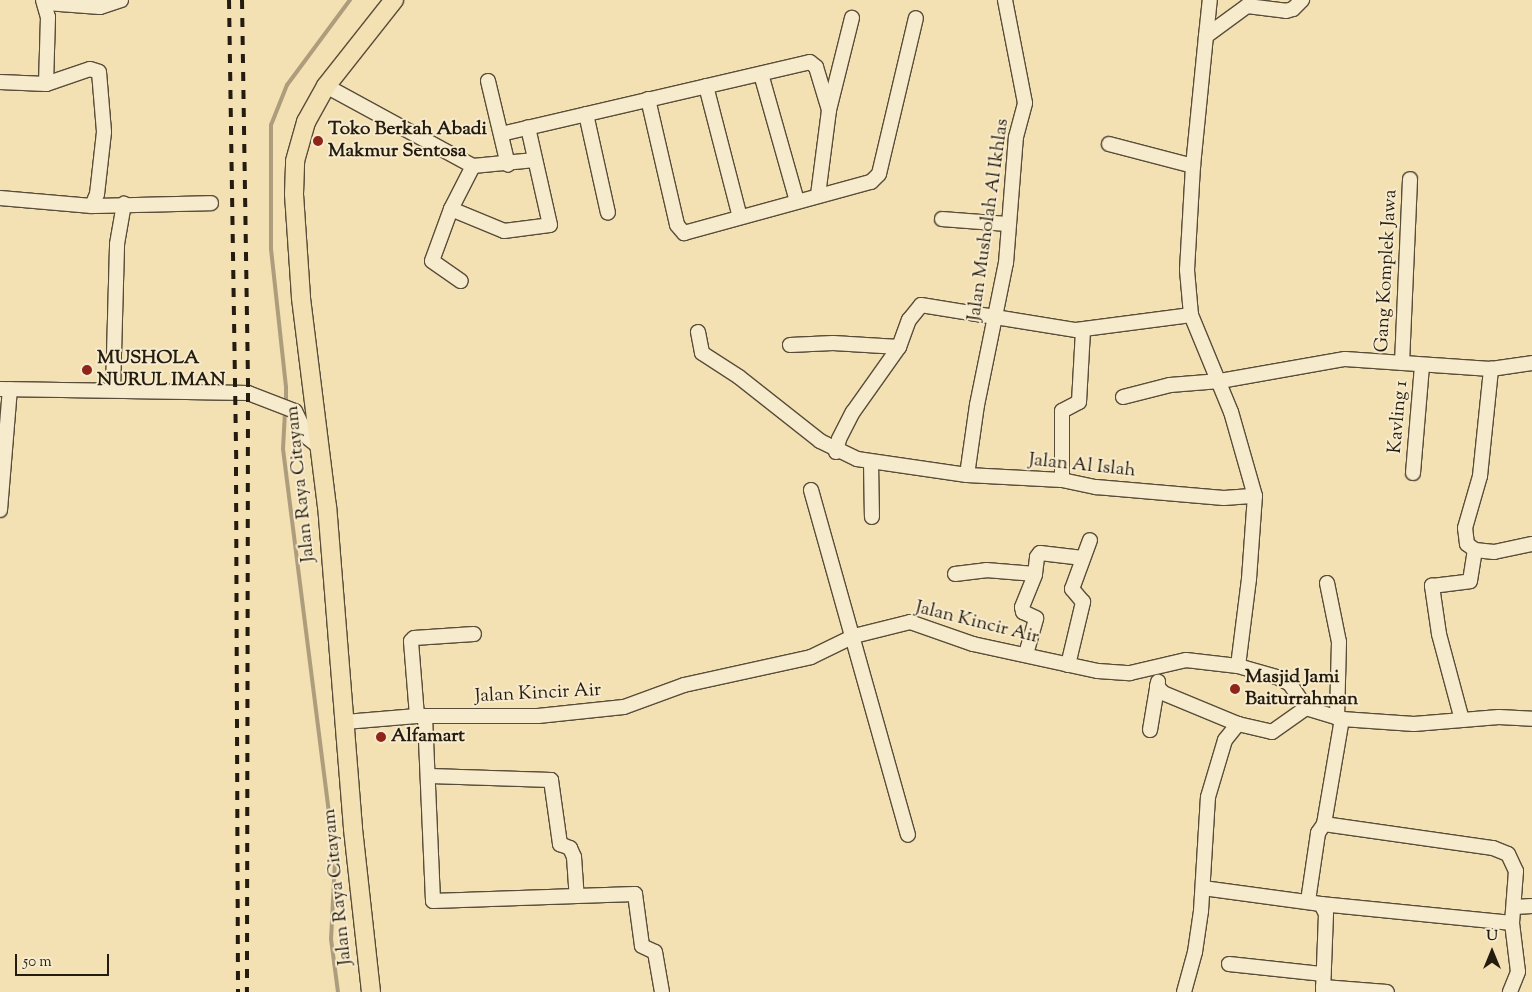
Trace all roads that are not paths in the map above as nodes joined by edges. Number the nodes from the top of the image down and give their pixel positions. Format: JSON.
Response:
{"nodes":[{"id":1,"x":121,"y":0,"type":"edge"},
{"id":2,"x":394,"y":0,"type":"edge"},
{"id":3,"x":1005,"y":0,"type":"edge"},
{"id":4,"x":1210,"y":0,"type":"edge"},
{"id":5,"x":1302,"y":0,"type":"edge"},
{"id":6,"x":44,"y":2,"type":"edge"},
{"id":7,"x":852,"y":18,"type":"dead end"},
{"id":8,"x":916,"y":18,"type":"dead end"},
{"id":9,"x":1206,"y":36,"type":"junction"},
{"id":10,"x":761,"y":74,"type":"junction"},
{"id":11,"x":488,"y":81,"type":"dead end"},
{"id":12,"x":0,"y":82,"type":"edge"},
{"id":13,"x":46,"y":84,"type":"junction"},
{"id":14,"x":326,"y":86,"type":"junction"},
{"id":15,"x":706,"y":86,"type":"junction"},
{"id":16,"x":648,"y":99,"type":"junction"},
{"id":17,"x":829,"y":110,"type":"junction"},
{"id":18,"x":586,"y":114,"type":"junction"},
{"id":19,"x":528,"y":127,"type":"junction"},
{"id":20,"x":500,"y":134,"type":"junction"},
{"id":21,"x":1109,"y":144,"type":"dead end"},
{"id":22,"x":535,"y":160,"type":"junction"},
{"id":23,"x":508,"y":165,"type":"junction"},
{"id":24,"x":473,"y":166,"type":"junction"},
{"id":25,"x":1193,"y":166,"type":"junction"},
{"id":26,"x":1410,"y":180,"type":"dead end"},
{"id":27,"x":818,"y":195,"type":"junction"},
{"id":28,"x":0,"y":198,"type":"edge"},
{"id":29,"x":797,"y":201,"type":"junction"},
{"id":30,"x":210,"y":203,"type":"dead end"},
{"id":31,"x":124,"y":204,"type":"junction"},
{"id":32,"x":92,"y":206,"type":"junction"},
{"id":33,"x":452,"y":209,"type":"junction"},
{"id":34,"x":608,"y":213,"type":"dead end"},
{"id":35,"x":740,"y":217,"type":"junction"},
{"id":36,"x":942,"y":219,"type":"dead end"},
{"id":37,"x":1007,"y":224,"type":"junction"},
{"id":38,"x":461,"y":281,"type":"dead end"},
{"id":39,"x":1191,"y":315,"type":"junction"},
{"id":40,"x":996,"y":318,"type":"junction"},
{"id":41,"x":1083,"y":330,"type":"junction"},
{"id":42,"x":698,"y":332,"type":"dead end"},
{"id":43,"x":790,"y":345,"type":"dead end"},
{"id":44,"x":899,"y":347,"type":"junction"},
{"id":45,"x":1402,"y":363,"type":"junction"},
{"id":46,"x":1532,"y":363,"type":"edge"},
{"id":47,"x":1422,"y":365,"type":"junction"},
{"id":48,"x":1491,"y":369,"type":"junction"},
{"id":49,"x":1220,"y":381,"type":"junction"},
{"id":50,"x":5,"y":389,"type":"edge"},
{"id":51,"x":113,"y":390,"type":"junction"},
{"id":52,"x":1123,"y":397,"type":"dead end"},
{"id":53,"x":318,"y":446,"type":"junction"},
{"id":54,"x":836,"y":452,"type":"junction"},
{"id":55,"x":871,"y":462,"type":"junction"},
{"id":56,"x":1413,"y":473,"type":"dead end"},
{"id":57,"x":967,"y":475,"type":"junction"},
{"id":58,"x":1062,"y":480,"type":"junction"},
{"id":59,"x":811,"y":490,"type":"dead end"},
{"id":60,"x":1255,"y":496,"type":"junction"},
{"id":61,"x":0,"y":510,"type":"edge"},
{"id":62,"x":872,"y":517,"type":"dead end"},
{"id":63,"x":1090,"y":540,"type":"dead end"},
{"id":64,"x":1532,"y":544,"type":"edge"},
{"id":65,"x":1475,"y":550,"type":"junction"},
{"id":66,"x":1083,"y":558,"type":"junction"},
{"id":67,"x":955,"y":574,"type":"dead end"},
{"id":68,"x":1035,"y":574,"type":"junction"},
{"id":69,"x":1327,"y":583,"type":"dead end"},
{"id":70,"x":474,"y":634,"type":"dead end"},
{"id":71,"x":854,"y":636,"type":"junction"},
{"id":72,"x":1026,"y":654,"type":"junction"},
{"id":73,"x":1068,"y":665,"type":"junction"},
{"id":74,"x":1160,"y":666,"type":"junction"},
{"id":75,"x":1238,"y":666,"type":"junction"},
{"id":76,"x":1157,"y":686,"type":"junction"},
{"id":77,"x":1306,"y":708,"type":"junction"},
{"id":78,"x":421,"y":717,"type":"junction"},
{"id":79,"x":1339,"y":719,"type":"junction"},
{"id":80,"x":1532,"y":719,"type":"edge"},
{"id":81,"x":1462,"y":720,"type":"junction"},
{"id":82,"x":345,"y":722,"type":"junction"},
{"id":83,"x":1238,"y":724,"type":"junction"},
{"id":84,"x":1150,"y":730,"type":"dead end"},
{"id":85,"x":430,"y":776,"type":"junction"},
{"id":86,"x":1324,"y":824,"type":"junction"},
{"id":87,"x":908,"y":835,"type":"dead end"},
{"id":88,"x":1203,"y":888,"type":"junction"},
{"id":89,"x":578,"y":896,"type":"junction"},
{"id":90,"x":1315,"y":903,"type":"junction"},
{"id":91,"x":1532,"y":906,"type":"edge"},
{"id":92,"x":1514,"y":908,"type":"junction"},
{"id":93,"x":1512,"y":923,"type":"junction"},
{"id":94,"x":1229,"y":964,"type":"dead end"},
{"id":95,"x":1323,"y":984,"type":"edge"},
{"id":96,"x":371,"y":992,"type":"edge"},
{"id":97,"x":662,"y":992,"type":"edge"},
{"id":98,"x":1184,"y":992,"type":"edge"},
{"id":99,"x":1387,"y":992,"type":"edge"},
{"id":100,"x":1510,"y":992,"type":"edge"}],
"edges":[{"from":1,"to":6,"type":"street"},
{"from":2,"to":14,"type":"main road","name":"Jalan Raya Citayam"},
{"from":3,"to":37,"type":"street","name":"Jalan Musholah Al Ikhlas"},
{"from":4,"to":9,"type":"street"},
{"from":5,"to":9,"type":"street"},
{"from":6,"to":13,"type":"street"},
{"from":7,"to":17,"type":"street"},
{"from":8,"to":27,"type":"street"},
{"from":9,"to":25,"type":"street"},
{"from":10,"to":15,"type":"street"},
{"from":10,"to":17,"type":"street"},
{"from":10,"to":29,"type":"street"},
{"from":11,"to":20,"type":"street"},
{"from":12,"to":13,"type":"street"},
{"from":13,"to":32,"type":"street"},
{"from":14,"to":24,"type":"street"},
{"from":14,"to":53,"type":"main road","name":"Jalan Raya Citayam"},
{"from":15,"to":16,"type":"street"},
{"from":15,"to":35,"type":"street"},
{"from":16,"to":18,"type":"street"},
{"from":16,"to":35,"type":"street"},
{"from":17,"to":27,"type":"street"},
{"from":18,"to":19,"type":"street"},
{"from":18,"to":34,"type":"street"},
{"from":19,"to":20,"type":"street"},
{"from":19,"to":22,"type":"street"},
{"from":20,"to":23,"type":"street"},
{"from":21,"to":25,"type":"street"},
{"from":22,"to":23,"type":"street"},
{"from":22,"to":33,"type":"street"},
{"from":23,"to":24,"type":"street"},
{"from":24,"to":33,"type":"street"},
{"from":25,"to":39,"type":"street"},
{"from":26,"to":45,"type":"street","name":"Gang Komplek Jawa"},
{"from":27,"to":29,"type":"street"},
{"from":28,"to":32,"type":"street"},
{"from":29,"to":35,"type":"street"},
{"from":30,"to":31,"type":"street"},
{"from":31,"to":32,"type":"street"},
{"from":31,"to":51,"type":"street"},
{"from":33,"to":38,"type":"street"},
{"from":36,"to":37,"type":"street"},
{"from":37,"to":40,"type":"street","name":"Jalan Musholah Al Ikhlas"},
{"from":39,"to":41,"type":"street"},
{"from":39,"to":49,"type":"street"},
{"from":40,"to":41,"type":"street"},
{"from":40,"to":44,"type":"street"},
{"from":40,"to":57,"type":"street","name":"Jalan Musholah Al Ikhlas"},
{"from":41,"to":58,"type":"street"},
{"from":42,"to":54,"type":"street"},
{"from":43,"to":44,"type":"street"},
{"from":44,"to":54,"type":"street"},
{"from":45,"to":47,"type":"street","name":"Gang Komplek Jawa"},
{"from":45,"to":49,"type":"street","name":"Gang Komplek Jawa"},
{"from":46,"to":48,"type":"street","name":"Gang Komplek Jawa"},
{"from":47,"to":48,"type":"street","name":"Gang Komplek Jawa"},
{"from":47,"to":56,"type":"street","name":"Kavling 1"},
{"from":48,"to":65,"type":"street"},
{"from":49,"to":52,"type":"street","name":"Gang Komplek Jawa"},
{"from":49,"to":60,"type":"street"},
{"from":50,"to":51,"type":"street"},
{"from":50,"to":61,"type":"street"},
{"from":51,"to":53,"type":"street"},
{"from":53,"to":82,"type":"main road","name":"Jalan Raya Citayam"},
{"from":54,"to":55,"type":"street","name":"Jalan Al Islah"},
{"from":55,"to":57,"type":"street","name":"Jalan Al Islah"},
{"from":55,"to":62,"type":"street"},
{"from":57,"to":58,"type":"street","name":"Jalan Al Islah"},
{"from":58,"to":60,"type":"street","name":"Jalan Al Islah"},
{"from":59,"to":71,"type":"street"},
{"from":60,"to":75,"type":"street"},
{"from":63,"to":66,"type":"street"},
{"from":64,"to":65,"type":"street"},
{"from":65,"to":81,"type":"street"},
{"from":66,"to":68,"type":"street"},
{"from":66,"to":73,"type":"street"},
{"from":67,"to":68,"type":"street"},
{"from":68,"to":72,"type":"street"},
{"from":69,"to":79,"type":"street"},
{"from":70,"to":78,"type":"street"},
{"from":71,"to":72,"type":"street","name":"Jalan Kincir Air"},
{"from":71,"to":78,"type":"street","name":"Jalan Kincir Air"},
{"from":71,"to":87,"type":"street"},
{"from":72,"to":73,"type":"street","name":"Jalan Kincir Air"},
{"from":73,"to":74,"type":"street","name":"Jalan Kincir Air"},
{"from":74,"to":75,"type":"street","name":"Jalan Kincir Air"},
{"from":74,"to":76,"type":"street"},
{"from":75,"to":77,"type":"street","name":"Jalan Kincir Air"},
{"from":76,"to":83,"type":"street"},
{"from":76,"to":84,"type":"street"},
{"from":77,"to":79,"type":"street"},
{"from":77,"to":83,"type":"street"},
{"from":78,"to":82,"type":"street","name":"Jalan Kincir Air"},
{"from":78,"to":85,"type":"street"},
{"from":79,"to":81,"type":"street"},
{"from":79,"to":86,"type":"street"},
{"from":80,"to":81,"type":"street"},
{"from":82,"to":96,"type":"main road","name":"Jalan Raya Citayam"},
{"from":83,"to":88,"type":"street"},
{"from":85,"to":89,"type":"street"},
{"from":85,"to":89,"type":"street"},
{"from":86,"to":90,"type":"street"},
{"from":86,"to":92,"type":"street"},
{"from":88,"to":90,"type":"street"},
{"from":88,"to":98,"type":"street"},
{"from":89,"to":97,"type":"street"},
{"from":90,"to":93,"type":"street"},
{"from":90,"to":95,"type":"street"},
{"from":91,"to":92,"type":"street"},
{"from":92,"to":93,"type":"street"},
{"from":93,"to":100,"type":"street"},
{"from":94,"to":95,"type":"street"},
{"from":95,"to":99,"type":"street"}]}
